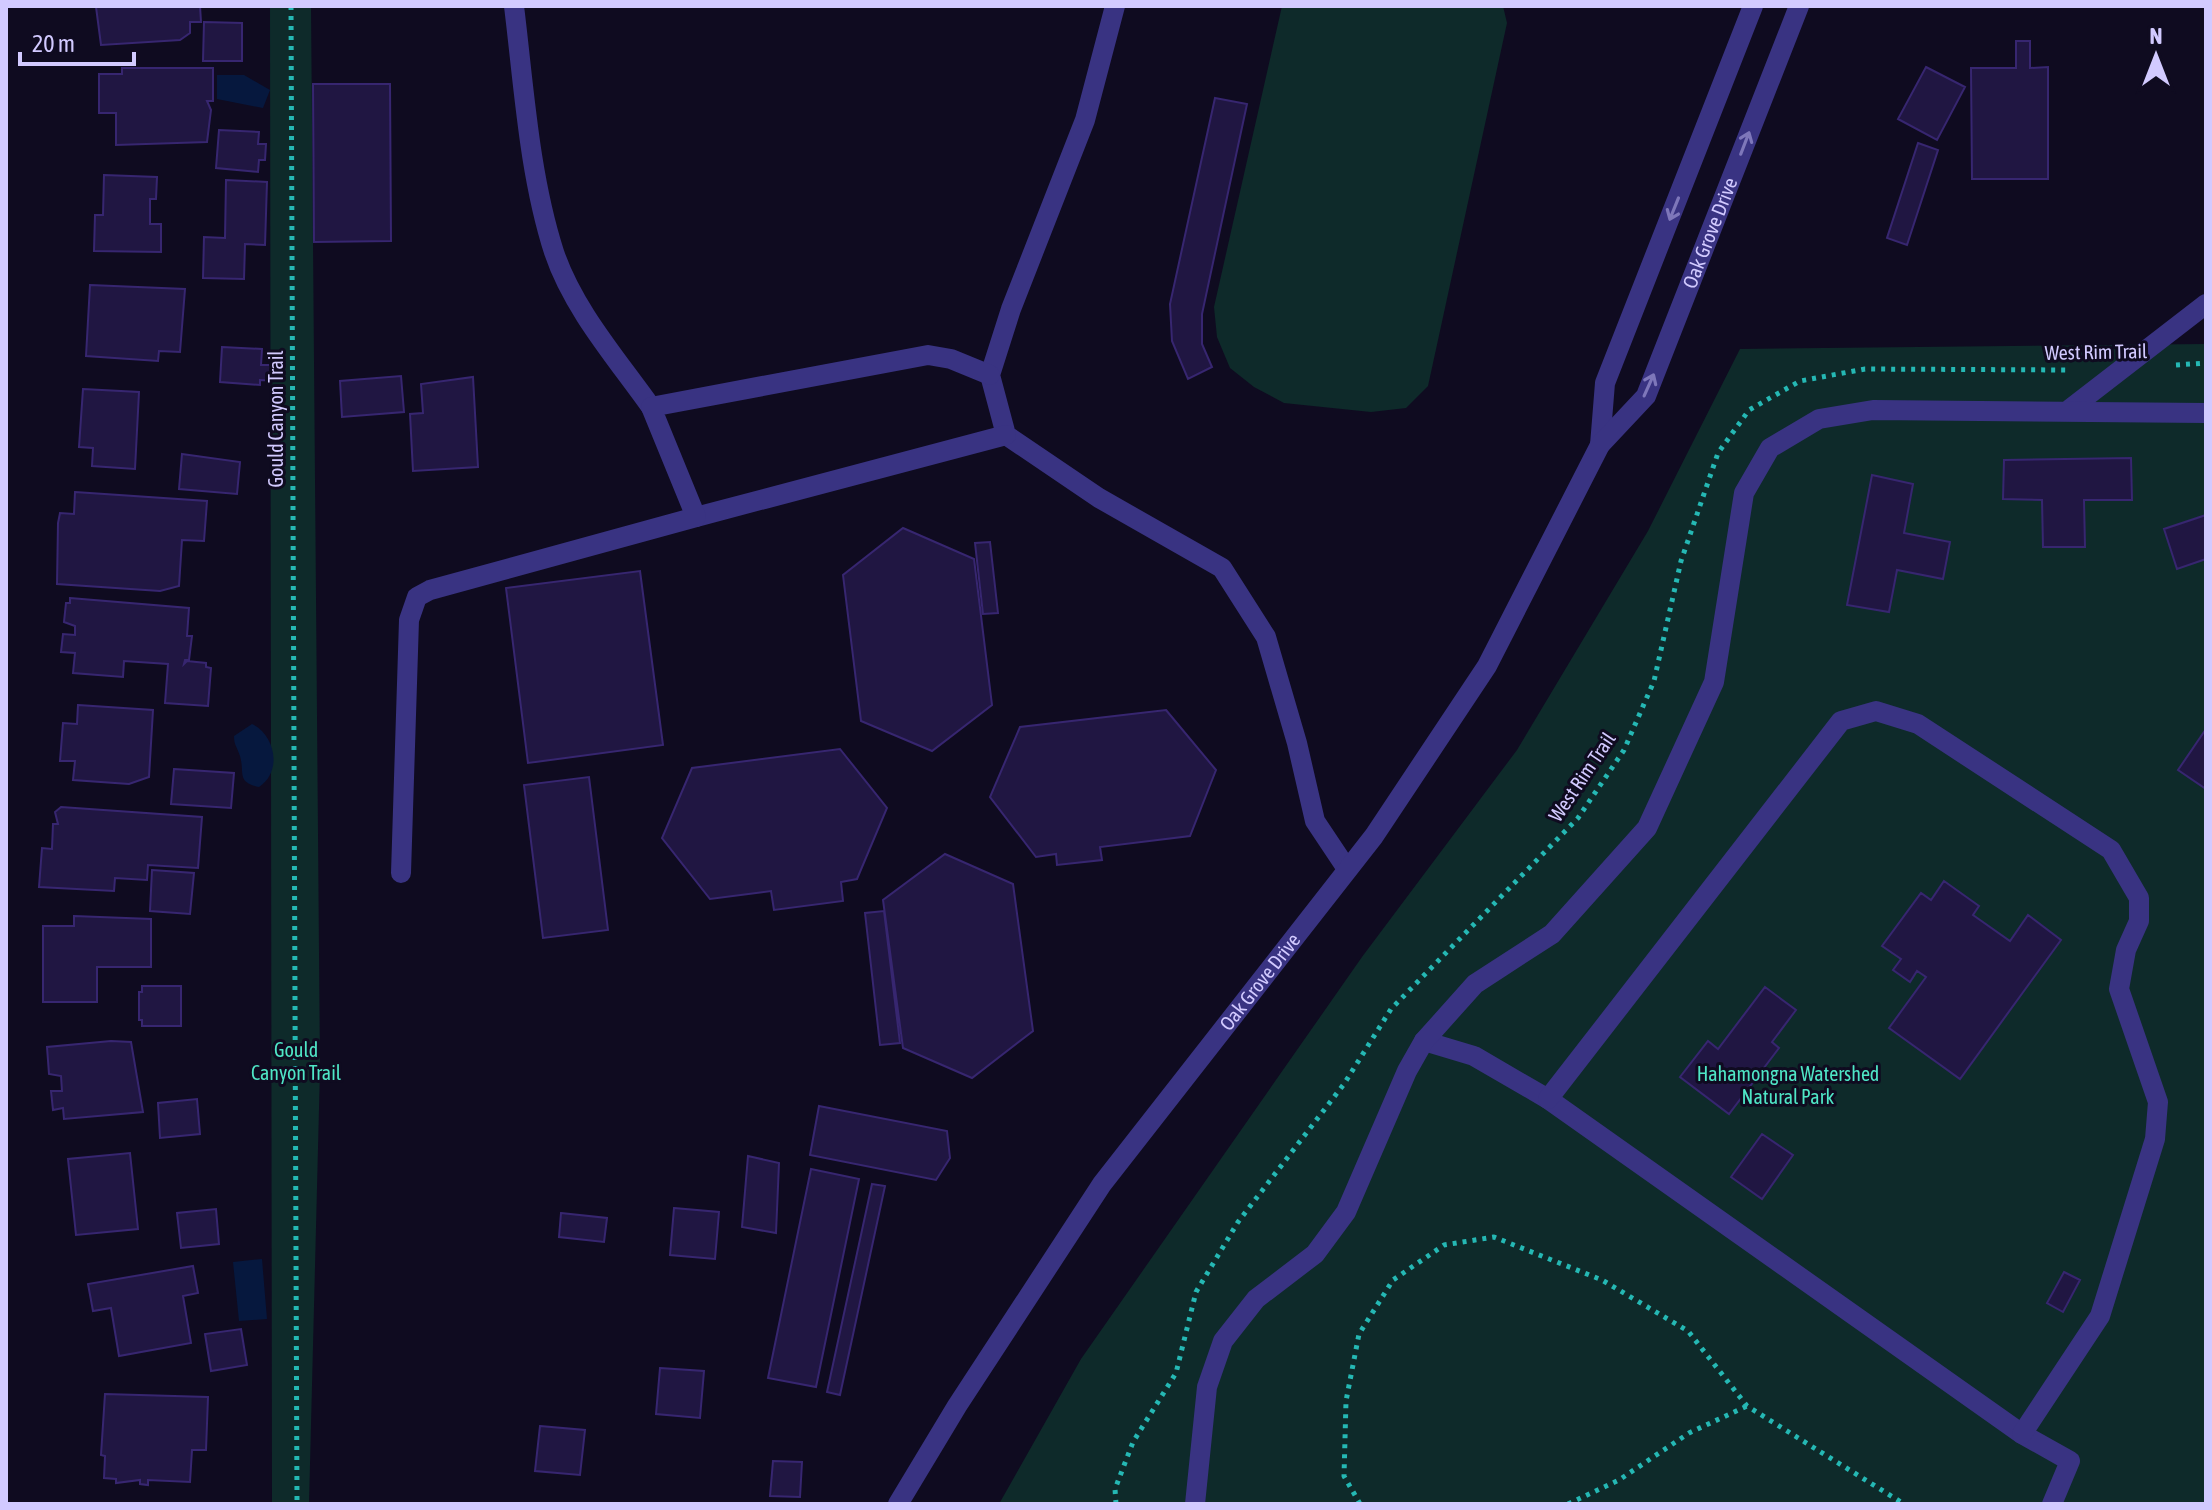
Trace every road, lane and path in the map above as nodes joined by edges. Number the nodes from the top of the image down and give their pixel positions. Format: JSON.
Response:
{"nodes":[{"id":1,"x":291,"y":6,"type":"edge"},
{"id":2,"x":514,"y":6,"type":"edge"},
{"id":3,"x":1115,"y":6,"type":"edge"},
{"id":4,"x":1753,"y":6,"type":"edge"},
{"id":5,"x":1799,"y":6,"type":"edge"},
{"id":6,"x":2206,"y":304,"type":"edge"},
{"id":7,"x":2206,"y":363,"type":"edge"},
{"id":8,"x":2120,"y":370,"type":"junction"},
{"id":9,"x":990,"y":375,"type":"junction"},
{"id":10,"x":651,"y":407,"type":"junction"},
{"id":11,"x":2070,"y":409,"type":"junction"},
{"id":12,"x":2206,"y":413,"type":"edge"},
{"id":13,"x":1006,"y":435,"type":"junction"},
{"id":14,"x":1600,"y":445,"type":"junction"},
{"id":15,"x":696,"y":517,"type":"junction"},
{"id":16,"x":1347,"y":869,"type":"junction"},
{"id":17,"x":401,"y":873,"type":"dead end"},
{"id":18,"x":1424,"y":1041,"type":"junction"},
{"id":19,"x":1548,"y":1099,"type":"junction"},
{"id":20,"x":1747,"y":1406,"type":"junction"},
{"id":21,"x":2022,"y":1434,"type":"junction"},
{"id":22,"x":297,"y":1504,"type":"edge"},
{"id":23,"x":898,"y":1504,"type":"edge"},
{"id":24,"x":1116,"y":1504,"type":"edge"},
{"id":25,"x":1195,"y":1504,"type":"edge"},
{"id":26,"x":1360,"y":1504,"type":"edge"},
{"id":27,"x":1568,"y":1504,"type":"edge"},
{"id":28,"x":1904,"y":1504,"type":"edge"},
{"id":29,"x":2052,"y":1504,"type":"edge"}],
"edges":[{"from":1,"to":22,"type":"path","name":"Gould Canyon Trail"},
{"from":2,"to":10,"type":"street"},
{"from":3,"to":9,"type":"street"},
{"from":4,"to":14,"type":"street","name":"Oak Grove Drive","one_way":true},
{"from":14,"to":5,"type":"street","name":"Oak Grove Drive","one_way":true},
{"from":6,"to":8,"type":"street"},
{"from":7,"to":8,"type":"path","name":"West Rim Trail"},
{"from":8,"to":11,"type":"street"},
{"from":8,"to":24,"type":"path","name":"West Rim Trail"},
{"from":9,"to":10,"type":"street"},
{"from":9,"to":13,"type":"street"},
{"from":10,"to":15,"type":"street"},
{"from":11,"to":12,"type":"street"},
{"from":11,"to":18,"type":"street"},
{"from":13,"to":15,"type":"street"},
{"from":13,"to":16,"type":"street"},
{"from":14,"to":16,"type":"street","name":"Oak Grove Drive"},
{"from":15,"to":17,"type":"street"},
{"from":16,"to":23,"type":"street","name":"Oak Grove Drive"},
{"from":18,"to":19,"type":"street"},
{"from":18,"to":25,"type":"street"},
{"from":19,"to":21,"type":"street"},
{"from":19,"to":21,"type":"street"},
{"from":20,"to":26,"type":"path"},
{"from":20,"to":27,"type":"path"},
{"from":20,"to":28,"type":"path"},
{"from":21,"to":29,"type":"street"}]}
